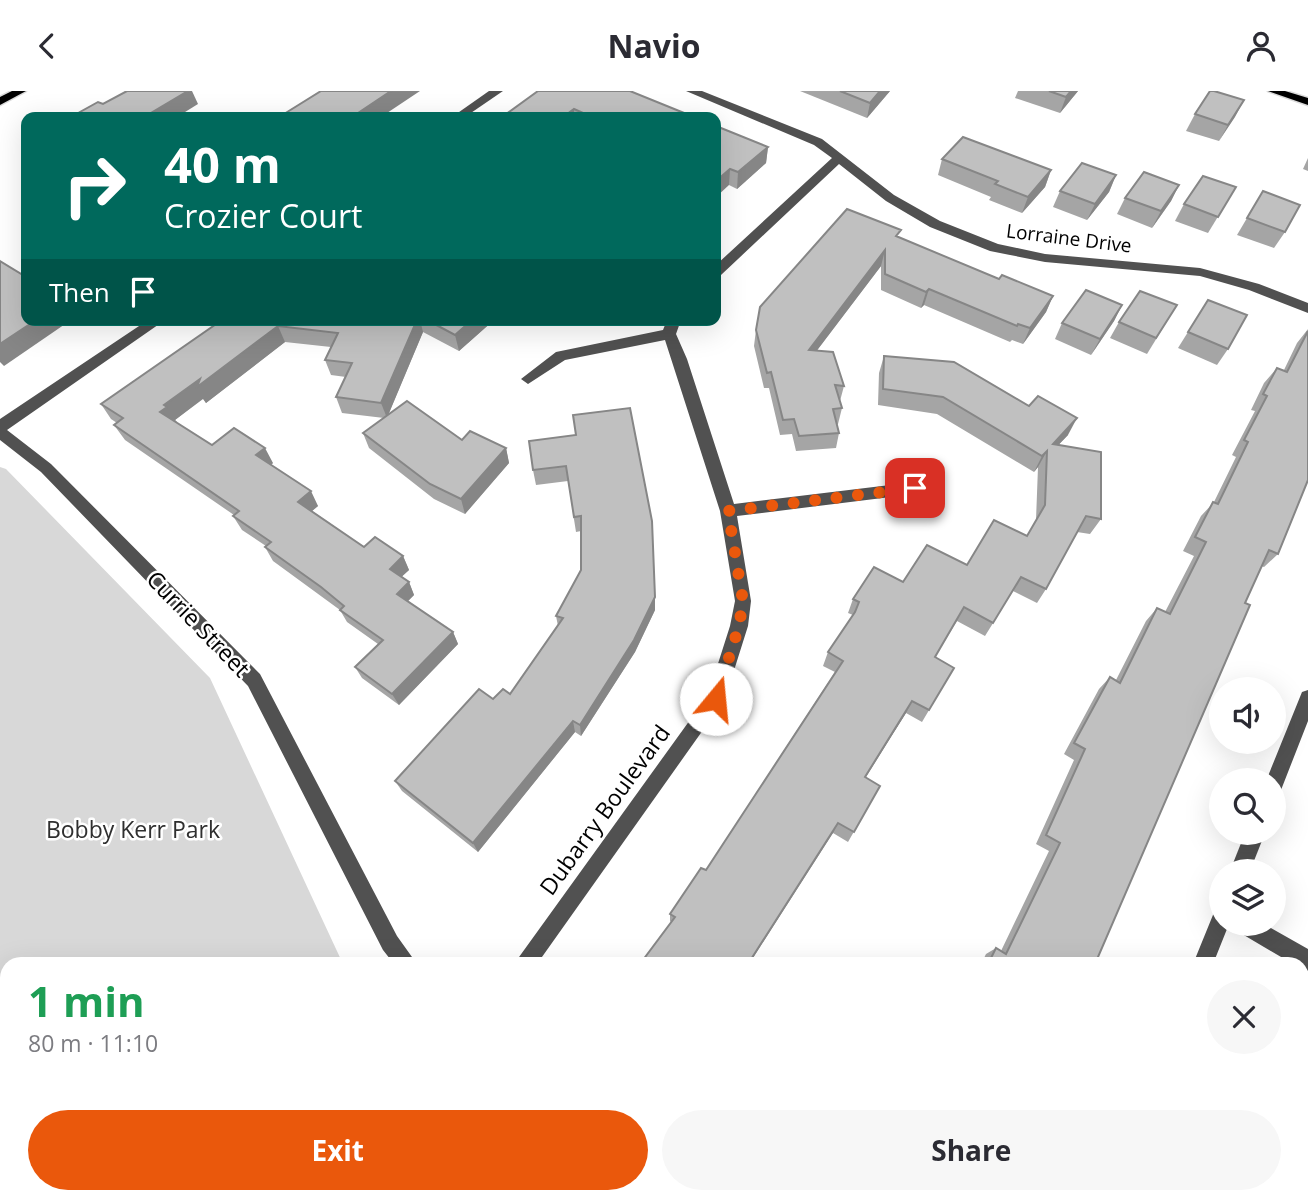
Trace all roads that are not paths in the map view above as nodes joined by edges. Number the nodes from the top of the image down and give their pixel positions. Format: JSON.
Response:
{"nodes":[{"id":1,"x":20,"y":91,"type":"edge"},
{"id":2,"x":497,"y":91,"type":"edge"},
{"id":3,"x":692,"y":91,"type":"edge"},
{"id":4,"x":1274,"y":91,"type":"edge"},
{"id":5,"x":0,"y":102,"type":"edge"},
{"id":6,"x":1308,"y":102,"type":"edge"},
{"id":7,"x":466,"y":112,"type":"edge"},
{"id":8,"x":838,"y":159,"type":"junction"},
{"id":9,"x":721,"y":267,"type":"edge"},
{"id":10,"x":1308,"y":308,"type":"edge"},
{"id":11,"x":149,"y":326,"type":"edge"},
{"id":12,"x":671,"y":327,"type":"edge"},
{"id":13,"x":528,"y":379,"type":"dead end"},
{"id":14,"x":0,"y":427,"type":"edge"},
{"id":15,"x":0,"y":432,"type":"edge"},
{"id":16,"x":915,"y":488,"type":"dead end"},
{"id":17,"x":728,"y":511,"type":"junction"},
{"id":18,"x":1308,"y":698,"type":"edge"},
{"id":19,"x":1280,"y":768,"type":"edge"},
{"id":20,"x":1214,"y":936,"type":"edge"},
{"id":21,"x":1265,"y":936,"type":"edge"},
{"id":22,"x":401,"y":957,"type":"edge"},
{"id":23,"x":529,"y":957,"type":"edge"},
{"id":24,"x":1206,"y":957,"type":"edge"},
{"id":25,"x":1301,"y":957,"type":"edge"}],
"edges":[{"from":1,"to":5,"type":"main road"},
{"from":2,"to":7,"type":"street"},
{"from":3,"to":8,"type":"street","name":"Lorraine Drive"},
{"from":4,"to":6,"type":"main road"},
{"from":8,"to":9,"type":"street"},
{"from":8,"to":10,"type":"street","name":"Lorraine Drive"},
{"from":11,"to":14,"type":"street"},
{"from":12,"to":13,"type":"street"},
{"from":12,"to":17,"type":"street","name":"Dubarry Boulevard"},
{"from":15,"to":22,"type":"street","name":"Currie Street"},
{"from":16,"to":17,"type":"street"},
{"from":17,"to":23,"type":"street","name":"Dubarry Boulevard"},
{"from":18,"to":19,"type":"street"},
{"from":20,"to":24,"type":"street"},
{"from":21,"to":25,"type":"street"}]}
